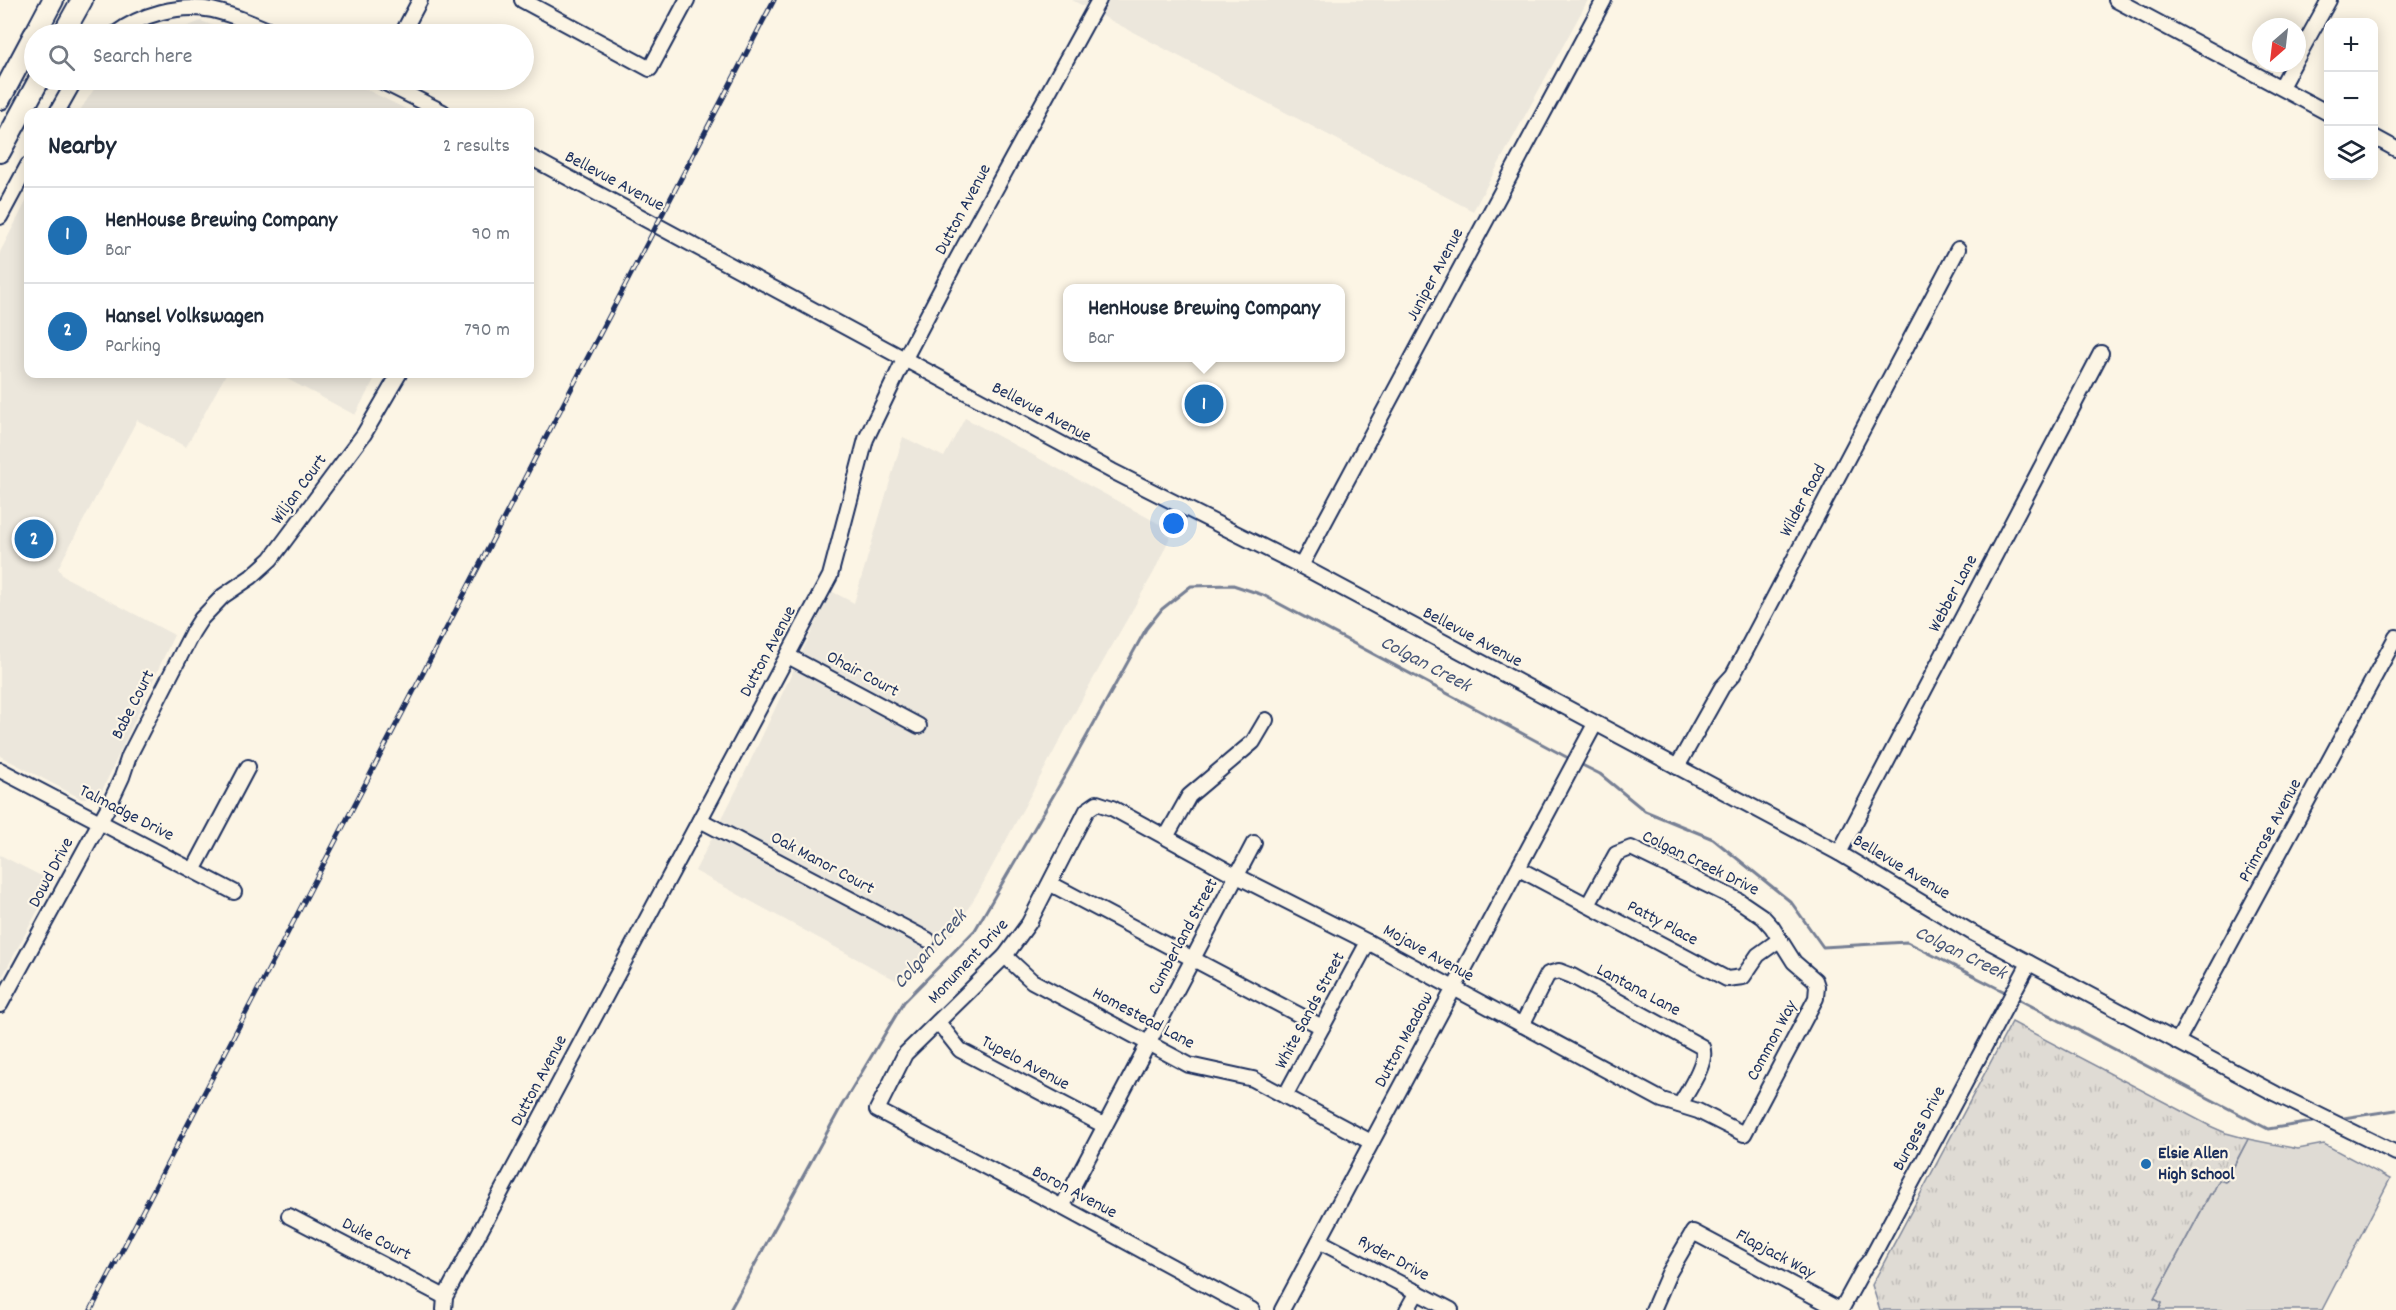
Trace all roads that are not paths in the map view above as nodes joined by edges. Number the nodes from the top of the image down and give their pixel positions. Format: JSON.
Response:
{"nodes":[{"id":1,"x":53,"y":0,"type":"edge"},
{"id":2,"x":82,"y":0,"type":"edge"},
{"id":3,"x":420,"y":0,"type":"edge"},
{"id":4,"x":522,"y":0,"type":"edge"},
{"id":5,"x":687,"y":0,"type":"edge"},
{"id":6,"x":1099,"y":0,"type":"edge"},
{"id":7,"x":1604,"y":0,"type":"edge"},
{"id":8,"x":2116,"y":0,"type":"edge"},
{"id":9,"x":2329,"y":0,"type":"edge"},
{"id":10,"x":41,"y":24,"type":"edge"},
{"id":11,"x":69,"y":24,"type":"edge"},
{"id":12,"x":132,"y":24,"type":"edge"},
{"id":13,"x":254,"y":24,"type":"edge"},
{"id":14,"x":407,"y":24,"type":"edge"},
{"id":15,"x":2306,"y":42,"type":"edge"},
{"id":16,"x":24,"y":55,"type":"edge"},
{"id":17,"x":2289,"y":72,"type":"edge"},
{"id":18,"x":2281,"y":87,"type":"junction"},
{"id":19,"x":34,"y":90,"type":"edge"},
{"id":20,"x":69,"y":90,"type":"edge"},
{"id":21,"x":399,"y":90,"type":"edge"},
{"id":22,"x":0,"y":99,"type":"edge"},
{"id":23,"x":59,"y":108,"type":"edge"},
{"id":24,"x":435,"y":108,"type":"edge"},
{"id":25,"x":2324,"y":111,"type":"edge"},
{"id":26,"x":2378,"y":140,"type":"edge"},
{"id":27,"x":2396,"y":149,"type":"edge"},
{"id":28,"x":0,"y":152,"type":"edge"},
{"id":29,"x":534,"y":159,"type":"edge"},
{"id":30,"x":24,"y":172,"type":"edge"},
{"id":31,"x":0,"y":217,"type":"edge"},
{"id":32,"x":1958,"y":249,"type":"dead end"},
{"id":33,"x":2101,"y":353,"type":"dead end"},
{"id":34,"x":904,"y":360,"type":"junction"},
{"id":35,"x":397,"y":378,"type":"edge"},
{"id":36,"x":1300,"y":566,"type":"junction"},
{"id":37,"x":209,"y":611,"type":"joint"},
{"id":38,"x":2396,"y":637,"type":"edge"},
{"id":39,"x":788,"y":656,"type":"junction"},
{"id":40,"x":1266,"y":720,"type":"dead end"},
{"id":41,"x":1595,"y":724,"type":"junction"},
{"id":42,"x":919,"y":726,"type":"dead end"},
{"id":43,"x":1677,"y":766,"type":"junction"},
{"id":44,"x":248,"y":767,"type":"dead end"},
{"id":45,"x":0,"y":771,"type":"edge"},
{"id":46,"x":1097,"y":803,"type":"joint"},
{"id":47,"x":700,"y":820,"type":"junction"},
{"id":48,"x":100,"y":821,"type":"junction"},
{"id":49,"x":1166,"y":837,"type":"junction"},
{"id":50,"x":1254,"y":843,"type":"dead end"},
{"id":51,"x":1839,"y":852,"type":"junction"},
{"id":52,"x":194,"y":869,"type":"junction"},
{"id":53,"x":1519,"y":869,"type":"junction"},
{"id":54,"x":1237,"y":876,"type":"junction"},
{"id":55,"x":1051,"y":884,"type":"junction"},
{"id":56,"x":234,"y":892,"type":"dead end"},
{"id":57,"x":1588,"y":905,"type":"junction"},
{"id":58,"x":928,"y":940,"type":"dead end"},
{"id":59,"x":1779,"y":940,"type":"junction"},
{"id":60,"x":1368,"y":942,"type":"junction"},
{"id":61,"x":1005,"y":956,"type":"junction"},
{"id":62,"x":1193,"y":959,"type":"junction"},
{"id":63,"x":2029,"y":963,"type":"junction"},
{"id":64,"x":1452,"y":988,"type":"junction"},
{"id":65,"x":0,"y":1005,"type":"edge"},
{"id":66,"x":938,"y":1022,"type":"junction"},
{"id":67,"x":1522,"y":1025,"type":"junction"},
{"id":68,"x":1322,"y":1027,"type":"junction"},
{"id":69,"x":2177,"y":1042,"type":"junction"},
{"id":70,"x":1148,"y":1043,"type":"junction"},
{"id":71,"x":1286,"y":1096,"type":"junction"},
{"id":72,"x":1680,"y":1105,"type":"junction"},
{"id":73,"x":878,"y":1110,"type":"joint"},
{"id":74,"x":1105,"y":1126,"type":"junction"},
{"id":75,"x":1744,"y":1134,"type":"joint"},
{"id":76,"x":1371,"y":1142,"type":"junction"},
{"id":77,"x":2396,"y":1153,"type":"edge"},
{"id":78,"x":1062,"y":1207,"type":"junction"},
{"id":79,"x":289,"y":1216,"type":"dead end"},
{"id":80,"x":1319,"y":1240,"type":"junction"},
{"id":81,"x":1417,"y":1292,"type":"junction"},
{"id":82,"x":445,"y":1303,"type":"edge"},
{"id":83,"x":1252,"y":1310,"type":"edge"},
{"id":84,"x":1282,"y":1310,"type":"edge"},
{"id":85,"x":1407,"y":1310,"type":"edge"},
{"id":86,"x":1451,"y":1310,"type":"edge"},
{"id":87,"x":1653,"y":1310,"type":"edge"},
{"id":88,"x":1840,"y":1310,"type":"edge"}],
"edges":[{"from":1,"to":10,"type":"highway"},
{"from":2,"to":11,"type":"highway"},
{"from":3,"to":14,"type":"street"},
{"from":4,"to":5,"type":"street"},
{"from":6,"to":34,"type":"street","name":"Dutton Avenue"},
{"from":7,"to":36,"type":"street","name":"Juniper Avenue"},
{"from":8,"to":18,"type":"street"},
{"from":9,"to":15,"type":"street"},
{"from":12,"to":13,"type":"street"},
{"from":16,"to":22,"type":"highway"},
{"from":17,"to":18,"type":"street"},
{"from":18,"to":25,"type":"street"},
{"from":19,"to":28,"type":"highway"},
{"from":20,"to":23,"type":"street"},
{"from":21,"to":24,"type":"street"},
{"from":26,"to":27,"type":"street"},
{"from":29,"to":34,"type":"street","name":"Bellevue Avenue"},
{"from":30,"to":31,"type":"street"},
{"from":32,"to":43,"type":"street","name":"Wilder Road"},
{"from":33,"to":51,"type":"street","name":"Webber Lane"},
{"from":34,"to":36,"type":"street","name":"Bellevue Avenue"},
{"from":34,"to":39,"type":"street","name":"Dutton Avenue"},
{"from":35,"to":37,"type":"street","name":"Wiljan Court"},
{"from":36,"to":41,"type":"street","name":"Bellevue Avenue"},
{"from":37,"to":48,"type":"street","name":"Babe Court"},
{"from":38,"to":69,"type":"street","name":"Primrose Avenue"},
{"from":39,"to":42,"type":"street","name":"Ohair Court"},
{"from":39,"to":47,"type":"street","name":"Dutton Avenue"},
{"from":40,"to":49,"type":"street"},
{"from":41,"to":43,"type":"street","name":"Bellevue Avenue"},
{"from":41,"to":53,"type":"street","name":"Dutton Meadow"},
{"from":43,"to":51,"type":"street","name":"Bellevue Avenue"},
{"from":44,"to":52,"type":"street"},
{"from":45,"to":48,"type":"street","name":"Talmadge Drive"},
{"from":46,"to":49,"type":"street","name":"Mojave Avenue"},
{"from":46,"to":55,"type":"street","name":"Monument Drive"},
{"from":47,"to":58,"type":"street","name":"Oak Manor Court"},
{"from":47,"to":82,"type":"street","name":"Dutton Avenue"},
{"from":48,"to":52,"type":"street","name":"Talmadge Drive"},
{"from":48,"to":65,"type":"street","name":"Dowd Drive"},
{"from":49,"to":54,"type":"street","name":"Mojave Avenue"},
{"from":50,"to":54,"type":"street","name":"Cumberland Street"},
{"from":51,"to":63,"type":"street","name":"Bellevue Avenue"},
{"from":52,"to":56,"type":"street","name":"Talmadge Drive"},
{"from":53,"to":57,"type":"street","name":"Patty Place"},
{"from":53,"to":64,"type":"street","name":"Dutton Meadow"},
{"from":54,"to":60,"type":"street","name":"Mojave Avenue"},
{"from":54,"to":62,"type":"street","name":"Cumberland Street"},
{"from":55,"to":61,"type":"street","name":"Monument Drive"},
{"from":55,"to":62,"type":"street"},
{"from":57,"to":59,"type":"street","name":"Patty Place"},
{"from":57,"to":59,"type":"street","name":"Colgan Creek Drive"},
{"from":59,"to":75,"type":"street","name":"Common Way"},
{"from":60,"to":64,"type":"street","name":"Mojave Avenue"},
{"from":60,"to":68,"type":"street","name":"White Sands Street"},
{"from":61,"to":66,"type":"street","name":"Monument Drive"},
{"from":61,"to":70,"type":"street","name":"Homestead Lane"},
{"from":62,"to":68,"type":"street"},
{"from":62,"to":70,"type":"street","name":"Cumberland Street"},
{"from":63,"to":69,"type":"street","name":"Bellevue Avenue"},
{"from":63,"to":88,"type":"street","name":"Burgess Drive"},
{"from":64,"to":67,"type":"street","name":"Mojave Avenue"},
{"from":64,"to":76,"type":"street","name":"Dutton Meadow"},
{"from":66,"to":73,"type":"street","name":"Monument Drive"},
{"from":66,"to":74,"type":"street","name":"Tupelo Avenue"},
{"from":67,"to":72,"type":"street","name":"Mojave Avenue"},
{"from":67,"to":72,"type":"street","name":"Lantana Lane"},
{"from":68,"to":71,"type":"street","name":"White Sands Street"},
{"from":69,"to":77,"type":"street","name":"Bellevue Avenue"},
{"from":70,"to":71,"type":"street","name":"Homestead Lane"},
{"from":70,"to":74,"type":"street","name":"Cumberland Street"},
{"from":71,"to":76,"type":"street","name":"Homestead Lane"},
{"from":72,"to":75,"type":"street","name":"Mojave Avenue"},
{"from":73,"to":78,"type":"street","name":"Boron Avenue"},
{"from":74,"to":78,"type":"street","name":"Cumberland Street"},
{"from":76,"to":80,"type":"street","name":"Dutton Meadow"},
{"from":78,"to":83,"type":"street","name":"Boron Avenue"},
{"from":79,"to":82,"type":"street","name":"Duke Court"},
{"from":80,"to":81,"type":"street","name":"Ryder Drive"},
{"from":80,"to":84,"type":"street","name":"Dutton Meadow"},
{"from":81,"to":85,"type":"street"},
{"from":81,"to":86,"type":"street","name":"Ryder Drive"},
{"from":87,"to":88,"type":"street","name":"Flapjack Way"}]}
